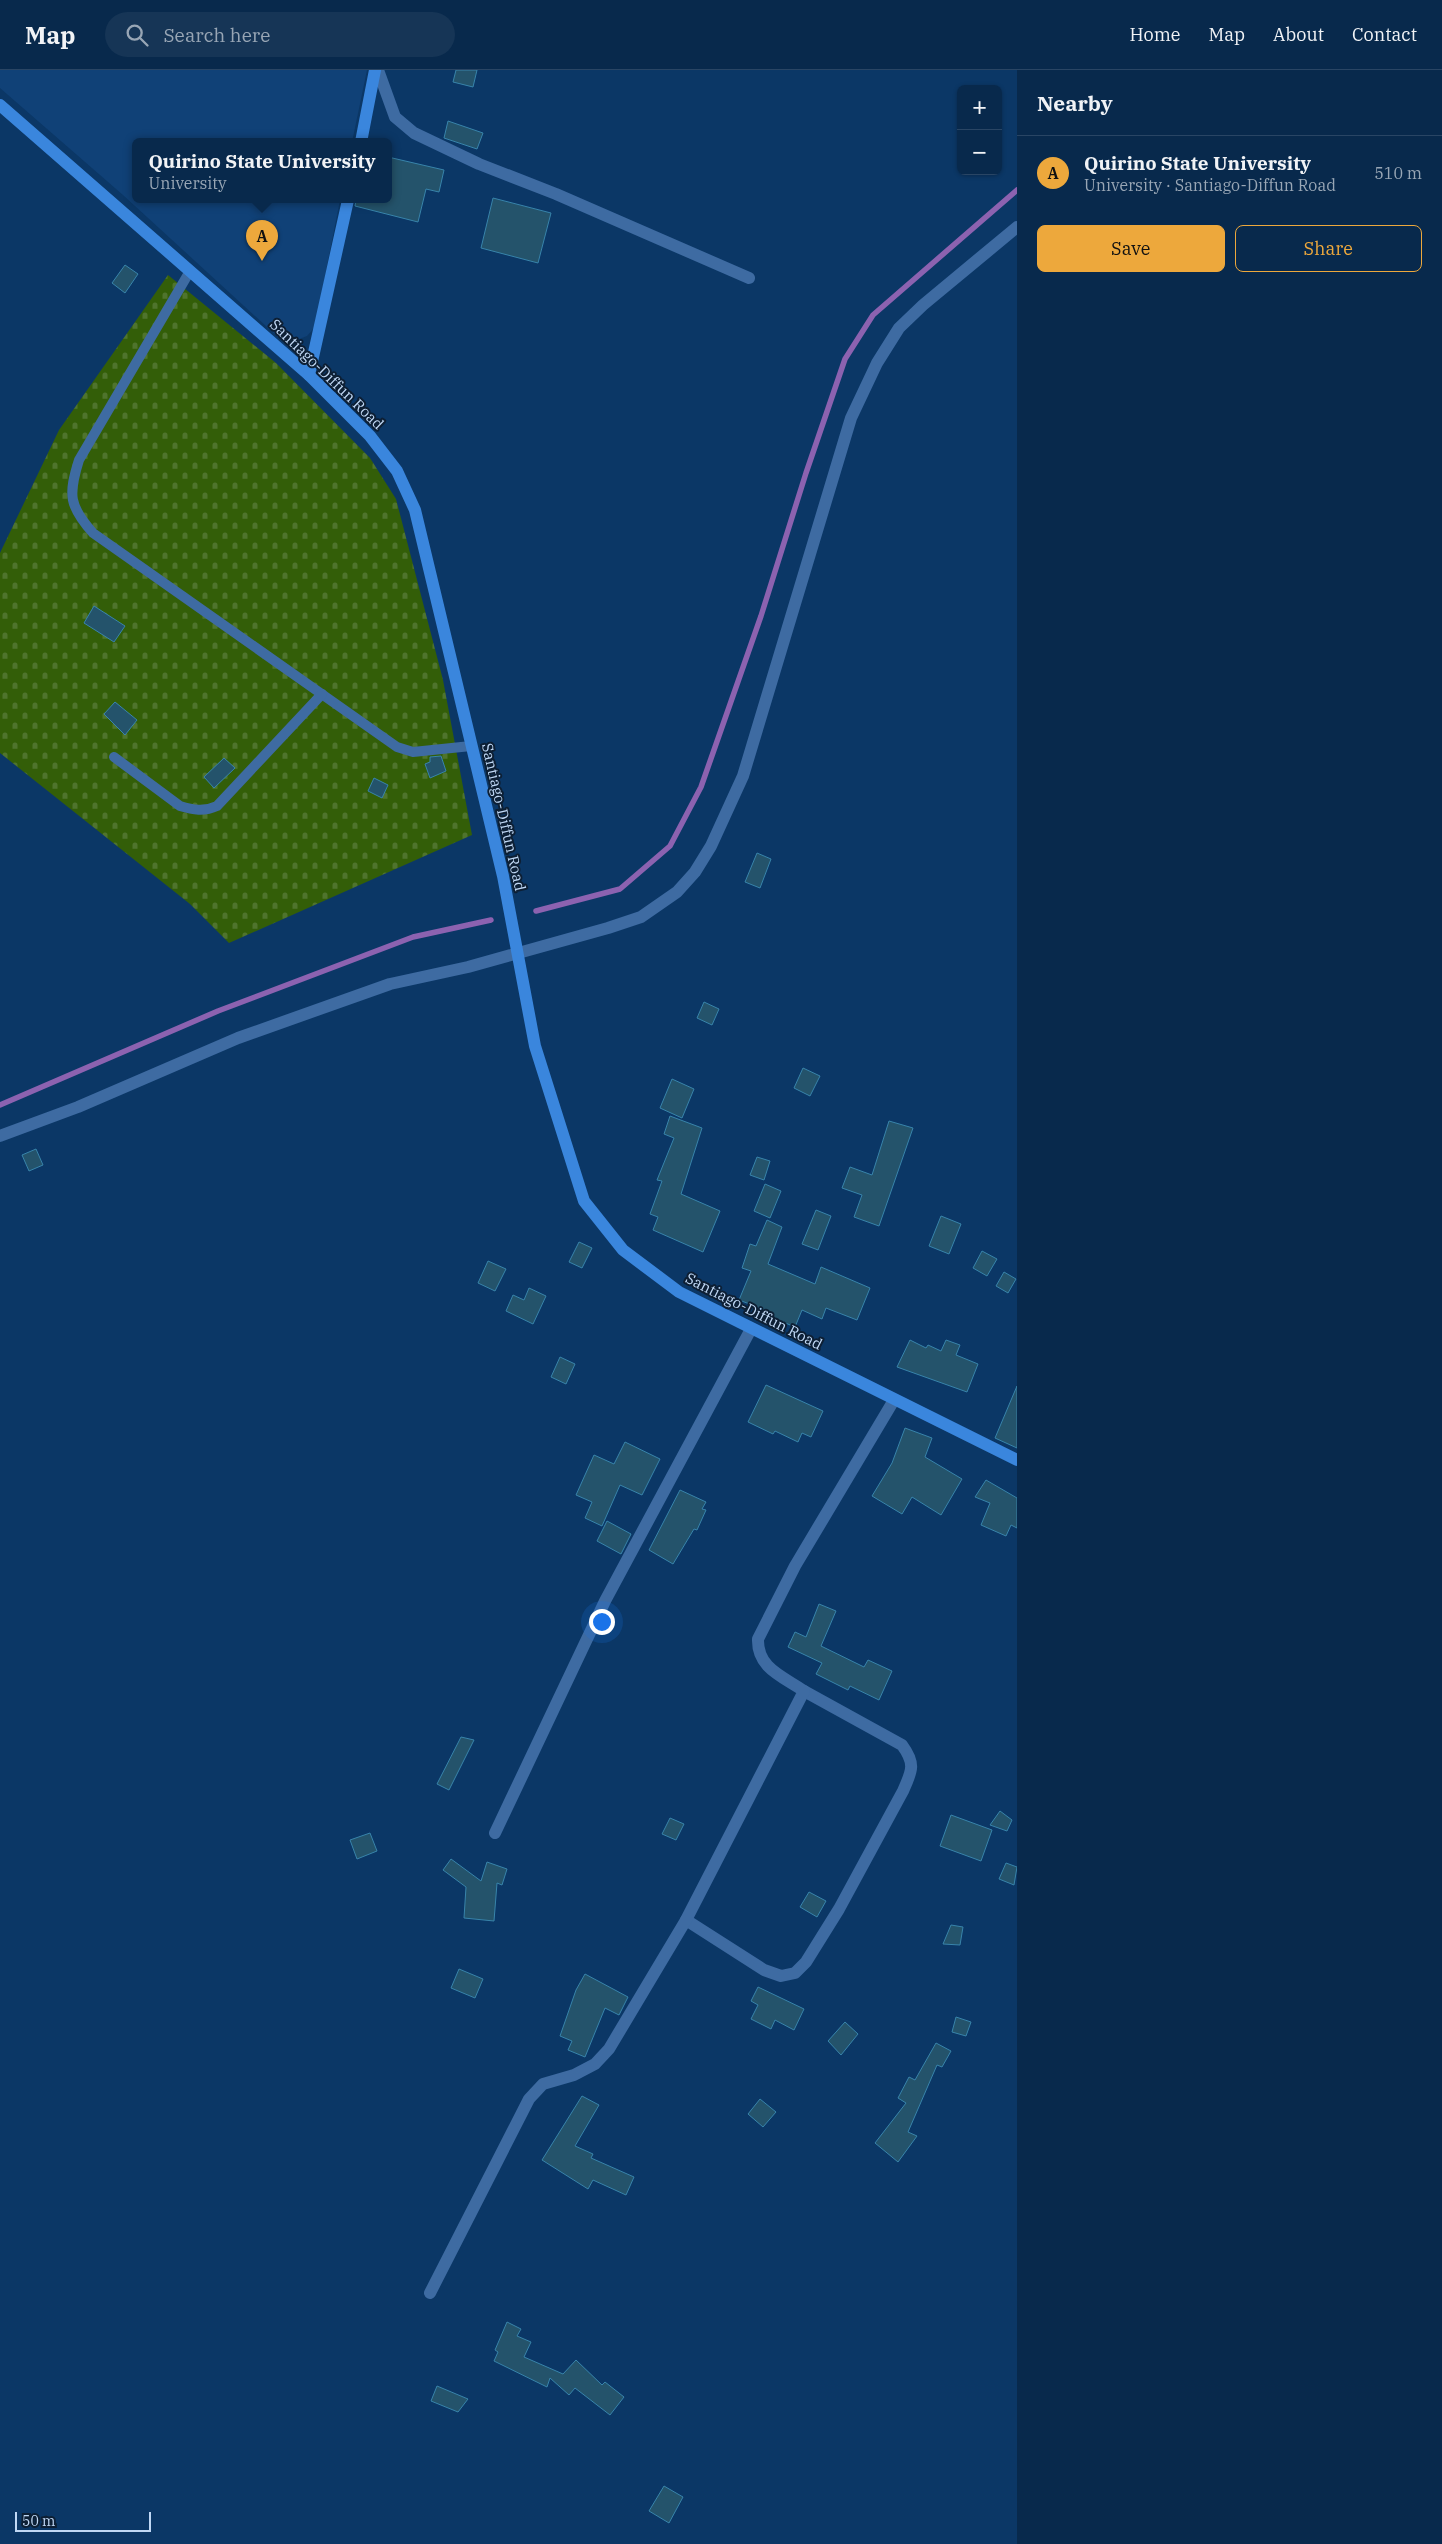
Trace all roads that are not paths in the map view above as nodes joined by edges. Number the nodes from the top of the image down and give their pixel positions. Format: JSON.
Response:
{"nodes":[{"id":1,"x":376,"y":70,"type":"edge"},
{"id":2,"x":0,"y":105,"type":"edge"},
{"id":3,"x":361,"y":138,"type":"edge"},
{"id":4,"x":347,"y":203,"type":"edge"},
{"id":5,"x":1017,"y":227,"type":"edge"},
{"id":6,"x":190,"y":270,"type":"junction"},
{"id":7,"x":749,"y":278,"type":"dead end"},
{"id":8,"x":309,"y":375,"type":"junction"},
{"id":9,"x":322,"y":694,"type":"junction"},
{"id":10,"x":471,"y":746,"type":"junction"},
{"id":11,"x":114,"y":757,"type":"dead end"},
{"id":12,"x":517,"y":953,"type":"junction"},
{"id":13,"x":0,"y":1136,"type":"edge"},
{"id":14,"x":751,"y":1329,"type":"junction"},
{"id":15,"x":894,"y":1400,"type":"junction"},
{"id":16,"x":1017,"y":1460,"type":"edge"},
{"id":17,"x":804,"y":1691,"type":"junction"},
{"id":18,"x":495,"y":1832,"type":"dead end"},
{"id":19,"x":686,"y":1920,"type":"junction"},
{"id":20,"x":430,"y":2293,"type":"dead end"}],
"edges":[{"from":1,"to":3,"type":"main road"},
{"from":1,"to":7,"type":"street"},
{"from":2,"to":6,"type":"main road","name":"Santiago-Diffun Road"},
{"from":4,"to":8,"type":"main road"},
{"from":5,"to":12,"type":"street"},
{"from":6,"to":8,"type":"main road","name":"Santiago-Diffun Road"},
{"from":6,"to":9,"type":"lane"},
{"from":8,"to":10,"type":"main road","name":"Santiago-Diffun Road"},
{"from":9,"to":10,"type":"lane"},
{"from":9,"to":11,"type":"lane"},
{"from":10,"to":12,"type":"main road","name":"Santiago-Diffun Road"},
{"from":12,"to":13,"type":"street"},
{"from":12,"to":14,"type":"main road","name":"Santiago-Diffun Road"},
{"from":14,"to":15,"type":"main road","name":"Santiago-Diffun Road"},
{"from":14,"to":18,"type":"street"},
{"from":15,"to":16,"type":"main road","name":"Santiago-Diffun Road"},
{"from":15,"to":17,"type":"street"},
{"from":17,"to":19,"type":"street"},
{"from":17,"to":19,"type":"street"},
{"from":19,"to":20,"type":"street"}]}
